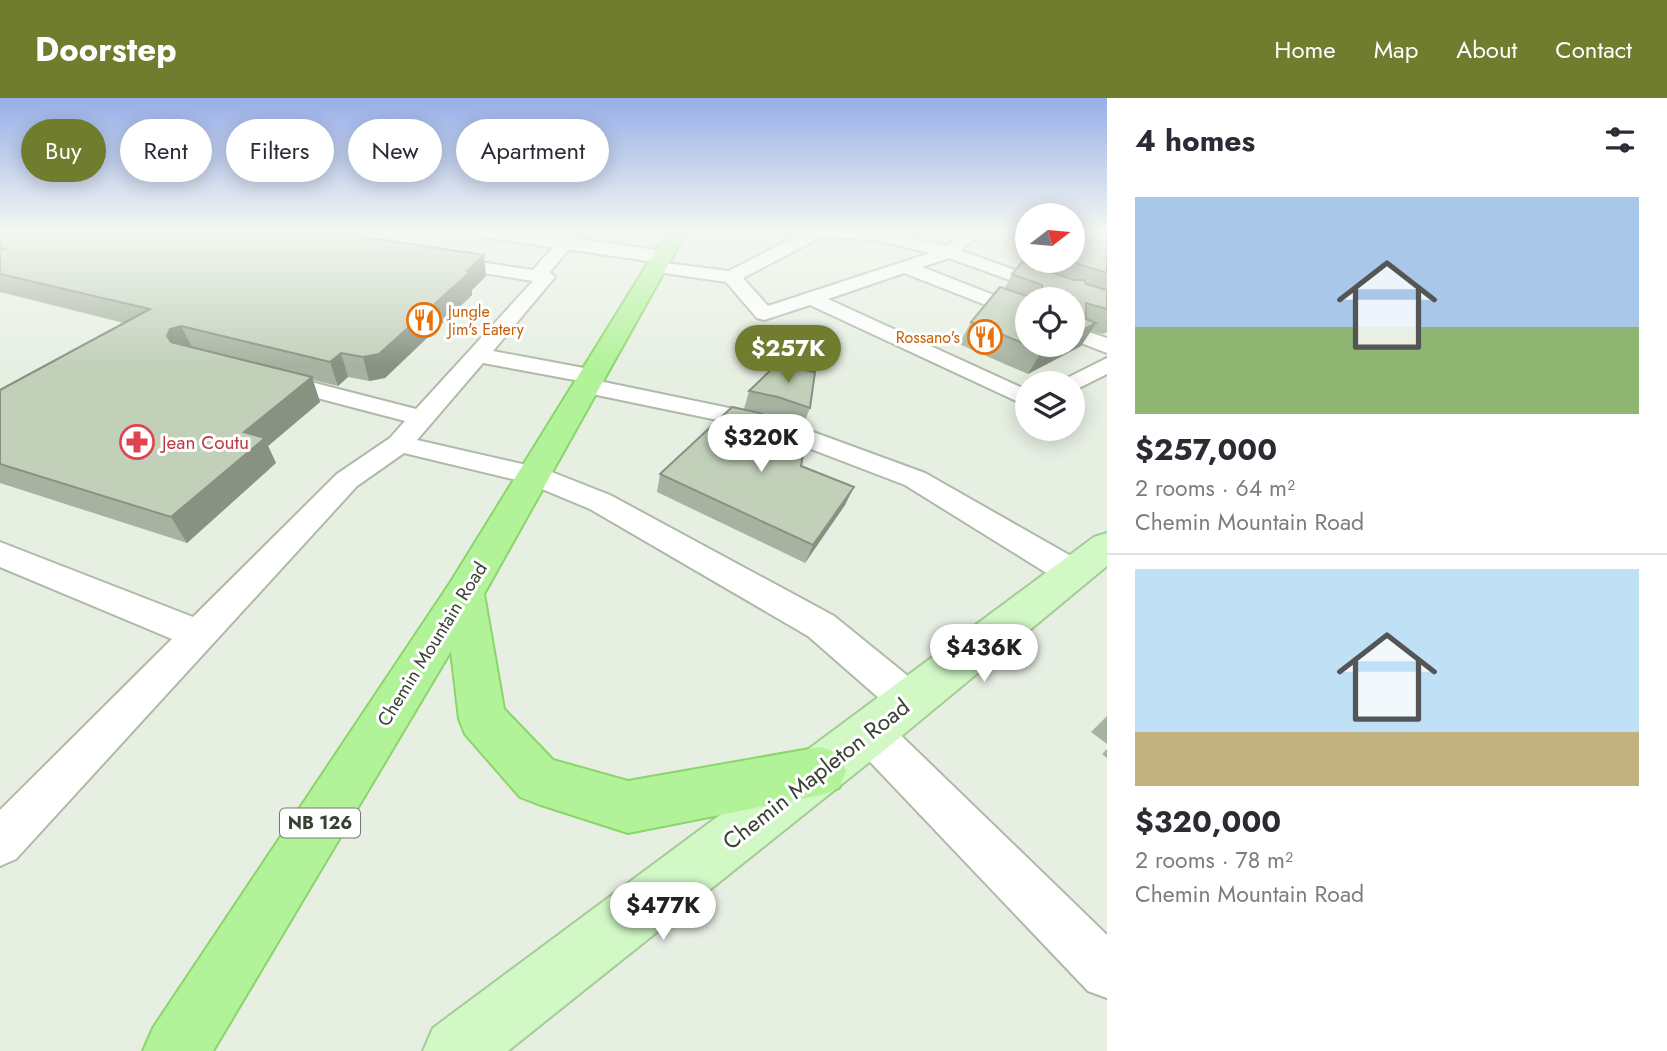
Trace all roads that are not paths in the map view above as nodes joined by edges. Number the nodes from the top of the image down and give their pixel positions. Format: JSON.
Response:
{"nodes":[{"id":1,"x":534,"y":275,"type":"edge"},
{"id":2,"x":652,"y":275,"type":"edge"},
{"id":3,"x":725,"y":275,"type":"edge"},
{"id":4,"x":735,"y":275,"type":"edge"},
{"id":5,"x":879,"y":275,"type":"edge"},
{"id":6,"x":927,"y":275,"type":"edge"},
{"id":7,"x":1014,"y":275,"type":"edge"},
{"id":8,"x":537,"y":276,"type":"joint"},
{"id":9,"x":732,"y":277,"type":"junction"},
{"id":10,"x":811,"y":298,"type":"junction"},
{"id":11,"x":1107,"y":309,"type":"edge"},
{"id":12,"x":1015,"y":310,"type":"edge"},
{"id":13,"x":1085,"y":338,"type":"edge"},
{"id":14,"x":1107,"y":346,"type":"edge"},
{"id":15,"x":478,"y":355,"type":"junction"},
{"id":16,"x":1107,"y":365,"type":"edge"},
{"id":17,"x":247,"y":373,"type":"edge"},
{"id":18,"x":1085,"y":377,"type":"edge"},
{"id":19,"x":589,"y":381,"type":"junction"},
{"id":20,"x":1015,"y":393,"type":"edge"},
{"id":21,"x":422,"y":418,"type":"junction"},
{"id":22,"x":399,"y":444,"type":"junction"},
{"id":23,"x":534,"y":475,"type":"junction"},
{"id":24,"x":1107,"y":546,"type":"edge"},
{"id":25,"x":0,"y":554,"type":"edge"},
{"id":26,"x":1073,"y":573,"type":"junction"},
{"id":27,"x":464,"y":594,"type":"junction"},
{"id":28,"x":198,"y":635,"type":"junction"},
{"id":29,"x":910,"y":701,"type":"junction"},
{"id":30,"x":870,"y":733,"type":"junction"},
{"id":31,"x":821,"y":771,"type":"junction"},
{"id":32,"x":0,"y":843,"type":"edge"},
{"id":33,"x":1107,"y":972,"type":"edge"},
{"id":34,"x":176,"y":1051,"type":"edge"},
{"id":35,"x":456,"y":1051,"type":"edge"}],
"edges":[{"from":1,"to":8,"type":"lane"},
{"from":2,"to":19,"type":"main road","name":"Chemin Mountain Road","number":"NB 126"},
{"from":3,"to":9,"type":"lane"},
{"from":4,"to":9,"type":"lane"},
{"from":5,"to":10,"type":"lane"},
{"from":6,"to":12,"type":"lane"},
{"from":7,"to":11,"type":"lane"},
{"from":8,"to":15,"type":"lane"},
{"from":9,"to":10,"type":"lane"},
{"from":9,"to":10,"type":"lane"},
{"from":10,"to":20,"type":"lane"},
{"from":13,"to":14,"type":"lane"},
{"from":15,"to":19,"type":"lane"},
{"from":15,"to":21,"type":"lane"},
{"from":16,"to":18,"type":"lane"},
{"from":17,"to":21,"type":"lane"},
{"from":19,"to":23,"type":"main road","name":"Chemin Mountain Road","number":"NB 126"},
{"from":19,"to":26,"type":"lane"},
{"from":21,"to":22,"type":"lane"},
{"from":22,"to":23,"type":"lane"},
{"from":22,"to":28,"type":"lane"},
{"from":23,"to":27,"type":"main road","name":"Chemin Mountain Road","number":"NB 126"},
{"from":23,"to":29,"type":"lane"},
{"from":24,"to":26,"type":"main road","name":"Chemin Mapleton Road"},
{"from":25,"to":28,"type":"lane"},
{"from":26,"to":29,"type":"main road","name":"Chemin Mapleton Road"},
{"from":27,"to":31,"type":"main road"},
{"from":27,"to":34,"type":"main road","name":"Chemin Mountain Road","number":"NB 126"},
{"from":28,"to":32,"type":"lane"},
{"from":29,"to":30,"type":"main road","name":"Chemin Mapleton Road"},
{"from":30,"to":31,"type":"main road","name":"Chemin Mapleton Road"},
{"from":30,"to":33,"type":"lane"},
{"from":31,"to":35,"type":"main road","name":"Chemin Mapleton Road"}]}
